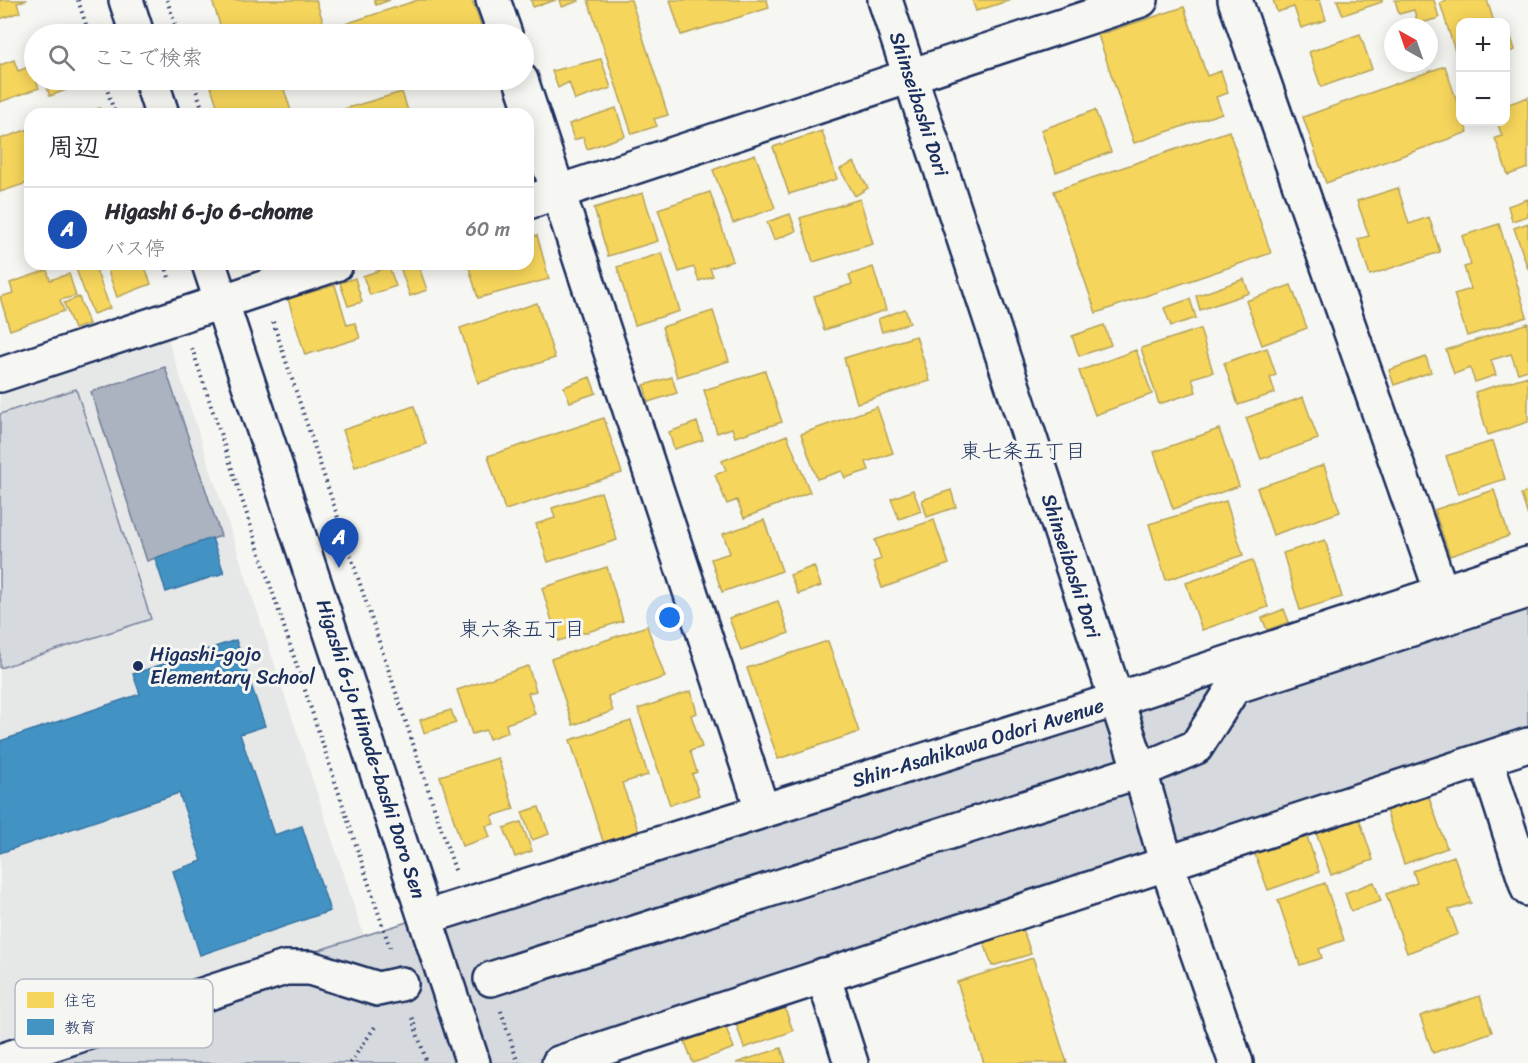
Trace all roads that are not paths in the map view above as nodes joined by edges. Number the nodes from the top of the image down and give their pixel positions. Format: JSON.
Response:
{"nodes":[{"id":1,"x":126,"y":0,"type":"edge"},
{"id":2,"x":493,"y":0,"type":"edge"},
{"id":3,"x":885,"y":0,"type":"edge"},
{"id":4,"x":1142,"y":0,"type":"edge"},
{"id":5,"x":1235,"y":0,"type":"edge"},
{"id":6,"x":134,"y":24,"type":"edge"},
{"id":7,"x":501,"y":24,"type":"edge"},
{"id":8,"x":909,"y":76,"type":"junction"},
{"id":9,"x":154,"y":90,"type":"edge"},
{"id":10,"x":524,"y":90,"type":"edge"},
{"id":11,"x":160,"y":108,"type":"edge"},
{"id":12,"x":530,"y":108,"type":"edge"},
{"id":13,"x":534,"y":118,"type":"edge"},
{"id":14,"x":559,"y":192,"type":"junction"},
{"id":15,"x":534,"y":200,"type":"edge"},
{"id":16,"x":211,"y":270,"type":"edge"},
{"id":17,"x":318,"y":270,"type":"edge"},
{"id":18,"x":221,"y":301,"type":"junction"},
{"id":19,"x":0,"y":375,"type":"edge"},
{"id":20,"x":1528,"y":564,"type":"edge"},
{"id":21,"x":1528,"y":591,"type":"edge"},
{"id":22,"x":1442,"y":593,"type":"junction"},
{"id":23,"x":1115,"y":700,"type":"junction"},
{"id":24,"x":1528,"y":745,"type":"edge"},
{"id":25,"x":1486,"y":759,"type":"junction"},
{"id":26,"x":1140,"y":771,"type":"junction"},
{"id":27,"x":762,"y":809,"type":"junction"},
{"id":28,"x":1167,"y":865,"type":"junction"},
{"id":29,"x":1528,"y":889,"type":"edge"},
{"id":30,"x":427,"y":917,"type":"junction"},
{"id":31,"x":823,"y":975,"type":"junction"},
{"id":32,"x":490,"y":979,"type":"road end"},
{"id":33,"x":213,"y":991,"type":"edge"},
{"id":34,"x":405,"y":994,"type":"road end"},
{"id":35,"x":40,"y":1048,"type":"edge"},
{"id":36,"x":0,"y":1061,"type":"edge"},
{"id":37,"x":473,"y":1063,"type":"edge"},
{"id":38,"x":559,"y":1063,"type":"edge"},
{"id":39,"x":851,"y":1063,"type":"edge"},
{"id":40,"x":1236,"y":1063,"type":"edge"}],
"edges":[{"from":1,"to":6,"type":"street"},
{"from":2,"to":7,"type":"street"},
{"from":3,"to":8,"type":"street","name":"Shinseibashi Dori"},
{"from":4,"to":8,"type":"street"},
{"from":5,"to":22,"type":"street"},
{"from":8,"to":14,"type":"street"},
{"from":8,"to":23,"type":"street","name":"Shinseibashi Dori"},
{"from":9,"to":11,"type":"street"},
{"from":10,"to":12,"type":"street"},
{"from":13,"to":14,"type":"street"},
{"from":14,"to":15,"type":"street"},
{"from":14,"to":27,"type":"street"},
{"from":16,"to":18,"type":"street","name":"Higashi 6-jo Hinode-bashi Doro Sen"},
{"from":17,"to":18,"type":"street"},
{"from":18,"to":19,"type":"street"},
{"from":18,"to":30,"type":"street","name":"Higashi 6-jo Hinode-bashi Doro Sen"},
{"from":20,"to":22,"type":"street","name":"Shin-Asahikawa Odori Avenue"},
{"from":21,"to":26,"type":"street"},
{"from":22,"to":23,"type":"street","name":"Shin-Asahikawa Odori Avenue"},
{"from":23,"to":26,"type":"street","name":"Shinseibashi Dori"},
{"from":23,"to":27,"type":"street","name":"Shin-Asahikawa Odori Avenue"},
{"from":24,"to":25,"type":"street"},
{"from":25,"to":28,"type":"street"},
{"from":25,"to":29,"type":"street"},
{"from":26,"to":28,"type":"street","name":"Shinseibashi Dori"},
{"from":26,"to":32,"type":"street"},
{"from":27,"to":30,"type":"street","name":"Shin-Asahikawa Odori Avenue"},
{"from":28,"to":31,"type":"street"},
{"from":28,"to":40,"type":"street","name":"Shinseibashi Dori"},
{"from":30,"to":37,"type":"street","name":"Higashi 6-jo Hinode-bashi Doro Sen"},
{"from":31,"to":38,"type":"street"},
{"from":31,"to":39,"type":"street"},
{"from":33,"to":34,"type":"street"},
{"from":35,"to":36,"type":"street"}]}
